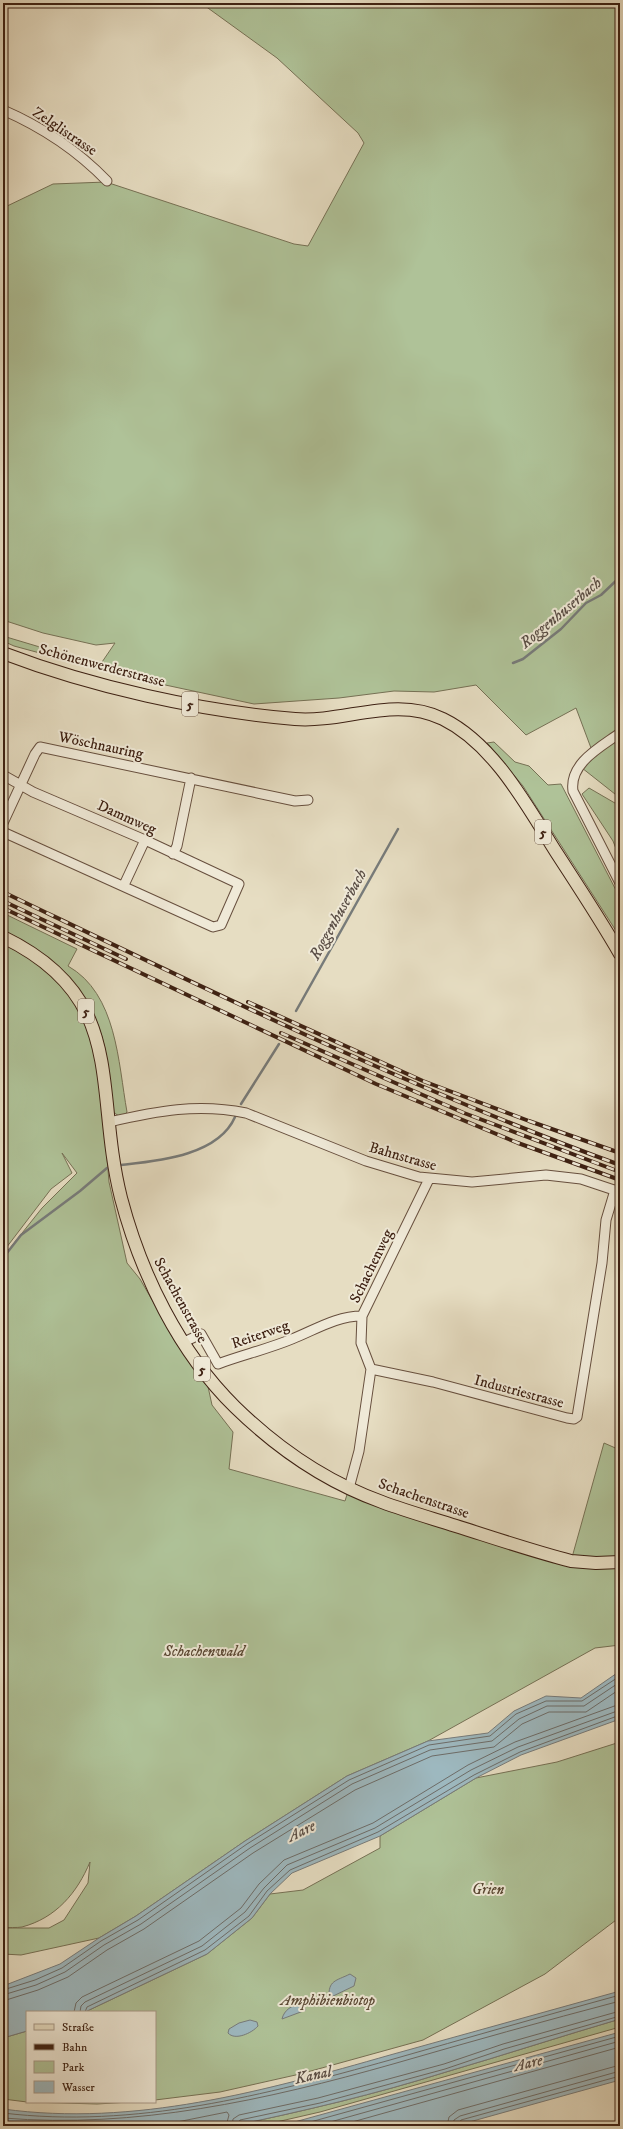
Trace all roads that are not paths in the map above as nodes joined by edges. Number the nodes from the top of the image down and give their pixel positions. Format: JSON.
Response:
{"nodes":[{"id":1,"x":3,"y":110,"type":"edge"},
{"id":2,"x":107,"y":181,"type":"dead end"},
{"id":3,"x":3,"y":653,"type":"edge"},
{"id":4,"x":620,"y":733,"type":"edge"},
{"id":5,"x":3,"y":775,"type":"edge"},
{"id":6,"x":191,"y":778,"type":"junction"},
{"id":7,"x":20,"y":785,"type":"junction"},
{"id":8,"x":308,"y":800,"type":"dead end"},
{"id":9,"x":3,"y":823,"type":"edge"},
{"id":10,"x":3,"y":832,"type":"edge"},
{"id":11,"x":145,"y":840,"type":"junction"},
{"id":12,"x":173,"y":854,"type":"junction"},
{"id":13,"x":620,"y":883,"type":"edge"},
{"id":14,"x":124,"y":885,"type":"junction"},
{"id":15,"x":3,"y":937,"type":"edge"},
{"id":16,"x":620,"y":954,"type":"edge"},
{"id":17,"x":109,"y":1122,"type":"junction"},
{"id":18,"x":429,"y":1179,"type":"junction"},
{"id":19,"x":617,"y":1191,"type":"edge"},
{"id":20,"x":362,"y":1316,"type":"junction"},
{"id":21,"x":184,"y":1342,"type":"junction"},
{"id":22,"x":371,"y":1369,"type":"junction"},
{"id":23,"x":349,"y":1488,"type":"junction"},
{"id":24,"x":620,"y":1562,"type":"edge"}],
"edges":[{"from":1,"to":2,"type":"street","name":"Zelglistrasse"},
{"from":3,"to":16,"type":"main road","name":"Schönenwerderstrasse","number":"5"},
{"from":4,"to":13,"type":"street"},
{"from":5,"to":7,"type":"street","name":"Dammweg"},
{"from":6,"to":7,"type":"street","name":"Wöschnauring"},
{"from":6,"to":8,"type":"street","name":"Wöschnauring"},
{"from":6,"to":12,"type":"street"},
{"from":7,"to":9,"type":"street","name":"Wöschnauring"},
{"from":7,"to":11,"type":"street","name":"Dammweg"},
{"from":10,"to":14,"type":"street"},
{"from":11,"to":12,"type":"street","name":"Dammweg"},
{"from":11,"to":14,"type":"street"},
{"from":12,"to":14,"type":"street","name":"Dammweg"},
{"from":15,"to":17,"type":"main road","name":"Schachenstrasse","number":"5"},
{"from":17,"to":18,"type":"street","name":"Bahnstrasse"},
{"from":17,"to":21,"type":"main road","name":"Schachenstrasse","number":"5"},
{"from":18,"to":19,"type":"street","name":"Bahnstrasse"},
{"from":18,"to":20,"type":"street","name":"Schachenweg"},
{"from":19,"to":22,"type":"street","name":"Industriestrasse"},
{"from":20,"to":21,"type":"street","name":"Reiterweg"},
{"from":20,"to":22,"type":"street","name":"Schachenweg"},
{"from":21,"to":23,"type":"main road","name":"Schachenstrasse","number":"5"},
{"from":22,"to":23,"type":"street"},
{"from":23,"to":24,"type":"main road","name":"Schachenstrasse","number":"5"}]}
